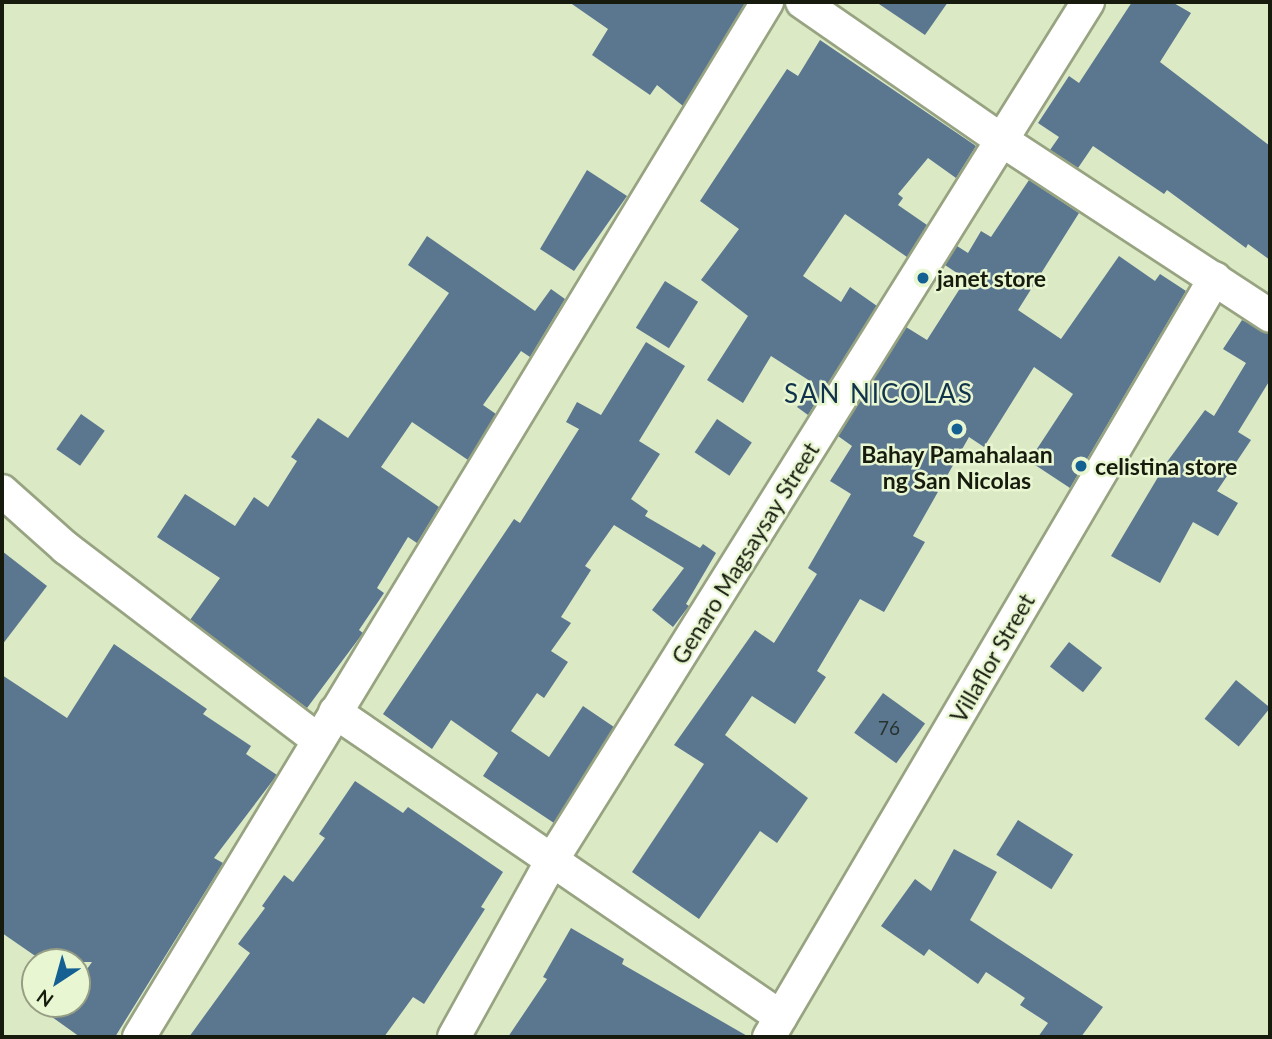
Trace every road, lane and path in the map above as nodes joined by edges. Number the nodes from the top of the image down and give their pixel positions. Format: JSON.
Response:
{"nodes":[{"id":1,"x":767,"y":2,"type":"edge"},
{"id":2,"x":802,"y":2,"type":"edge"},
{"id":3,"x":1088,"y":2,"type":"edge"},
{"id":4,"x":1003,"y":141,"type":"junction"},
{"id":5,"x":1215,"y":278,"type":"junction"},
{"id":6,"x":1270,"y":316,"type":"edge"},
{"id":7,"x":2,"y":491,"type":"edge"},
{"id":8,"x":335,"y":712,"type":"junction"},
{"id":9,"x":317,"y":739,"type":"junction"},
{"id":10,"x":552,"y":860,"type":"junction"},
{"id":11,"x":775,"y":1027,"type":"edge"},
{"id":12,"x":139,"y":1037,"type":"edge"},
{"id":13,"x":454,"y":1037,"type":"edge"}],
"edges":[{"from":1,"to":8,"type":"street"},
{"from":2,"to":4,"type":"street"},
{"from":3,"to":4,"type":"street","name":"Genaro Magsaysay Street"},
{"from":4,"to":5,"type":"street"},
{"from":4,"to":10,"type":"street","name":"Genaro Magsaysay Street"},
{"from":5,"to":6,"type":"street"},
{"from":5,"to":11,"type":"street","name":"Villaflor Street"},
{"from":7,"to":9,"type":"street"},
{"from":8,"to":9,"type":"street"},
{"from":8,"to":10,"type":"street"},
{"from":9,"to":12,"type":"street"},
{"from":10,"to":11,"type":"street"},
{"from":10,"to":13,"type":"street","name":"Genaro Magsaysay Street"}]}
